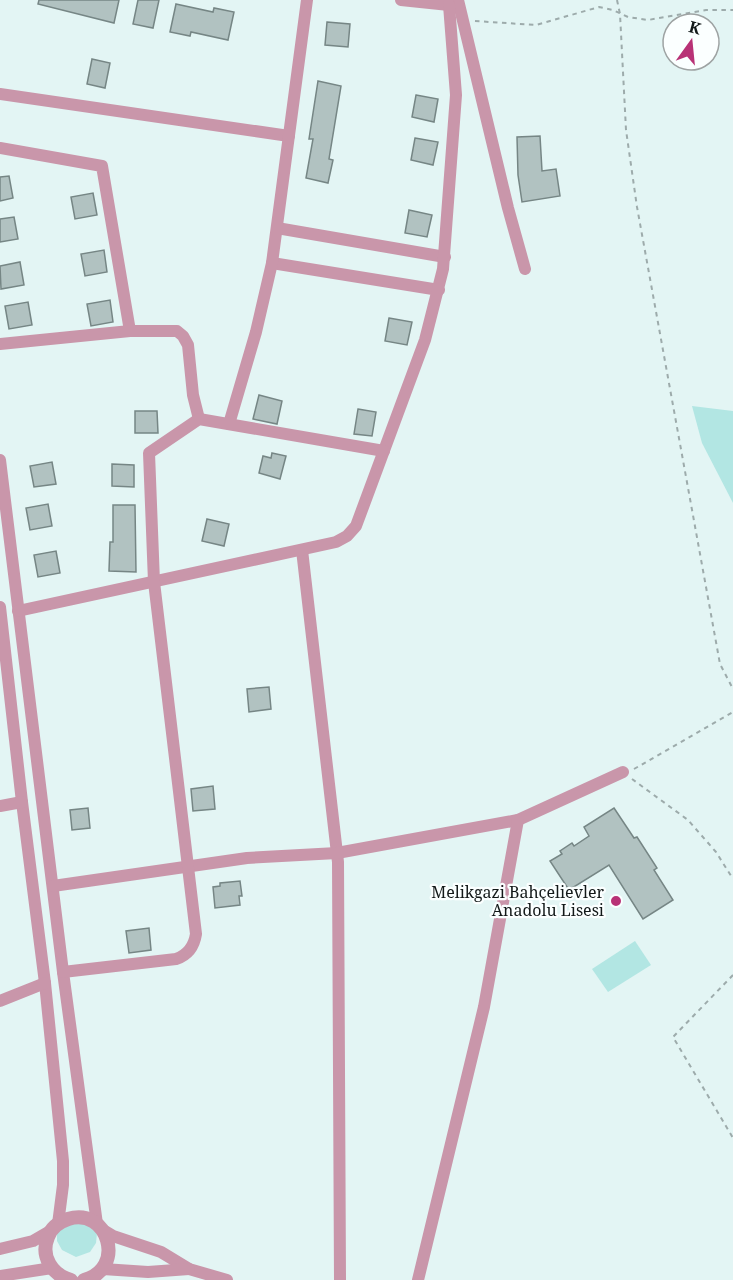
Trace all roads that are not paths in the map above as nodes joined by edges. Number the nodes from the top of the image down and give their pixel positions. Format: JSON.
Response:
{"nodes":[{"id":1,"x":307,"y":0,"type":"edge"},
{"id":2,"x":401,"y":0,"type":"edge"},
{"id":3,"x":455,"y":3,"type":"edge"},
{"id":4,"x":0,"y":94,"type":"edge"},
{"id":5,"x":289,"y":136,"type":"junction"},
{"id":6,"x":0,"y":148,"type":"edge"},
{"id":7,"x":277,"y":228,"type":"junction"},
{"id":8,"x":445,"y":257,"type":"junction"},
{"id":9,"x":272,"y":263,"type":"junction"},
{"id":10,"x":525,"y":269,"type":"dead end"},
{"id":11,"x":439,"y":290,"type":"junction"},
{"id":12,"x":130,"y":331,"type":"junction"},
{"id":13,"x":0,"y":344,"type":"edge"},
{"id":14,"x":199,"y":419,"type":"junction"},
{"id":15,"x":229,"y":424,"type":"junction"},
{"id":16,"x":384,"y":451,"type":"junction"},
{"id":17,"x":0,"y":460,"type":"edge"},
{"id":18,"x":302,"y":550,"type":"junction"},
{"id":19,"x":154,"y":582,"type":"junction"},
{"id":20,"x":18,"y":612,"type":"junction"},
{"id":21,"x":0,"y":614,"type":"edge"},
{"id":22,"x":3,"y":652,"type":"edge"},
{"id":23,"x":624,"y":773,"type":"road end"},
{"id":24,"x":22,"y":802,"type":"junction"},
{"id":25,"x":0,"y":806,"type":"edge"},
{"id":26,"x":518,"y":820,"type":"junction"},
{"id":27,"x":337,"y":853,"type":"junction"},
{"id":28,"x":188,"y":867,"type":"junction"},
{"id":29,"x":53,"y":886,"type":"junction"},
{"id":30,"x":63,"y":972,"type":"junction"},
{"id":31,"x":45,"y":983,"type":"junction"},
{"id":32,"x":0,"y":1001,"type":"edge"},
{"id":33,"x":55,"y":1227,"type":"junction"},
{"id":34,"x":100,"y":1227,"type":"junction"},
{"id":35,"x":0,"y":1249,"type":"edge"},
{"id":36,"x":103,"y":1269,"type":"junction"},
{"id":37,"x":189,"y":1269,"type":"junction"},
{"id":38,"x":148,"y":1272,"type":"junction"},
{"id":39,"x":60,"y":1276,"type":"edge"},
{"id":40,"x":0,"y":1277,"type":"edge"},
{"id":41,"x":6,"y":1280,"type":"edge"},
{"id":42,"x":88,"y":1280,"type":"edge"},
{"id":43,"x":123,"y":1280,"type":"edge"},
{"id":44,"x":227,"y":1280,"type":"edge"},
{"id":45,"x":340,"y":1280,"type":"edge"},
{"id":46,"x":418,"y":1280,"type":"edge"}],
"edges":[{"from":1,"to":5,"type":"street"},
{"from":2,"to":3,"type":"street"},
{"from":3,"to":8,"type":"street"},
{"from":3,"to":10,"type":"street"},
{"from":4,"to":5,"type":"street"},
{"from":5,"to":7,"type":"street"},
{"from":6,"to":12,"type":"street"},
{"from":7,"to":8,"type":"street"},
{"from":7,"to":9,"type":"street"},
{"from":8,"to":11,"type":"street"},
{"from":9,"to":11,"type":"street"},
{"from":9,"to":15,"type":"street"},
{"from":11,"to":16,"type":"street"},
{"from":12,"to":13,"type":"street"},
{"from":12,"to":14,"type":"street"},
{"from":14,"to":15,"type":"street"},
{"from":14,"to":19,"type":"street"},
{"from":15,"to":16,"type":"street"},
{"from":16,"to":18,"type":"street"},
{"from":17,"to":20,"type":"street"},
{"from":18,"to":19,"type":"street"},
{"from":18,"to":27,"type":"street"},
{"from":19,"to":20,"type":"street"},
{"from":19,"to":28,"type":"street"},
{"from":20,"to":29,"type":"street"},
{"from":21,"to":22,"type":"street"},
{"from":22,"to":24,"type":"street"},
{"from":23,"to":26,"type":"street"},
{"from":24,"to":25,"type":"street"},
{"from":24,"to":31,"type":"street"},
{"from":26,"to":27,"type":"street"},
{"from":26,"to":46,"type":"street"},
{"from":27,"to":28,"type":"street"},
{"from":27,"to":45,"type":"street"},
{"from":28,"to":29,"type":"street"},
{"from":28,"to":30,"type":"street"},
{"from":29,"to":30,"type":"street"},
{"from":30,"to":34,"type":"street"},
{"from":31,"to":32,"type":"street"},
{"from":31,"to":33,"type":"street"},
{"from":33,"to":34,"type":"street"},
{"from":33,"to":35,"type":"street"},
{"from":33,"to":39,"type":"street"},
{"from":34,"to":36,"type":"street"},
{"from":34,"to":37,"type":"street"},
{"from":36,"to":38,"type":"street"},
{"from":36,"to":42,"type":"street"},
{"from":37,"to":38,"type":"street"},
{"from":37,"to":44,"type":"street"},
{"from":38,"to":43,"type":"street"},
{"from":39,"to":40,"type":"street"},
{"from":40,"to":41,"type":"street"}]}
